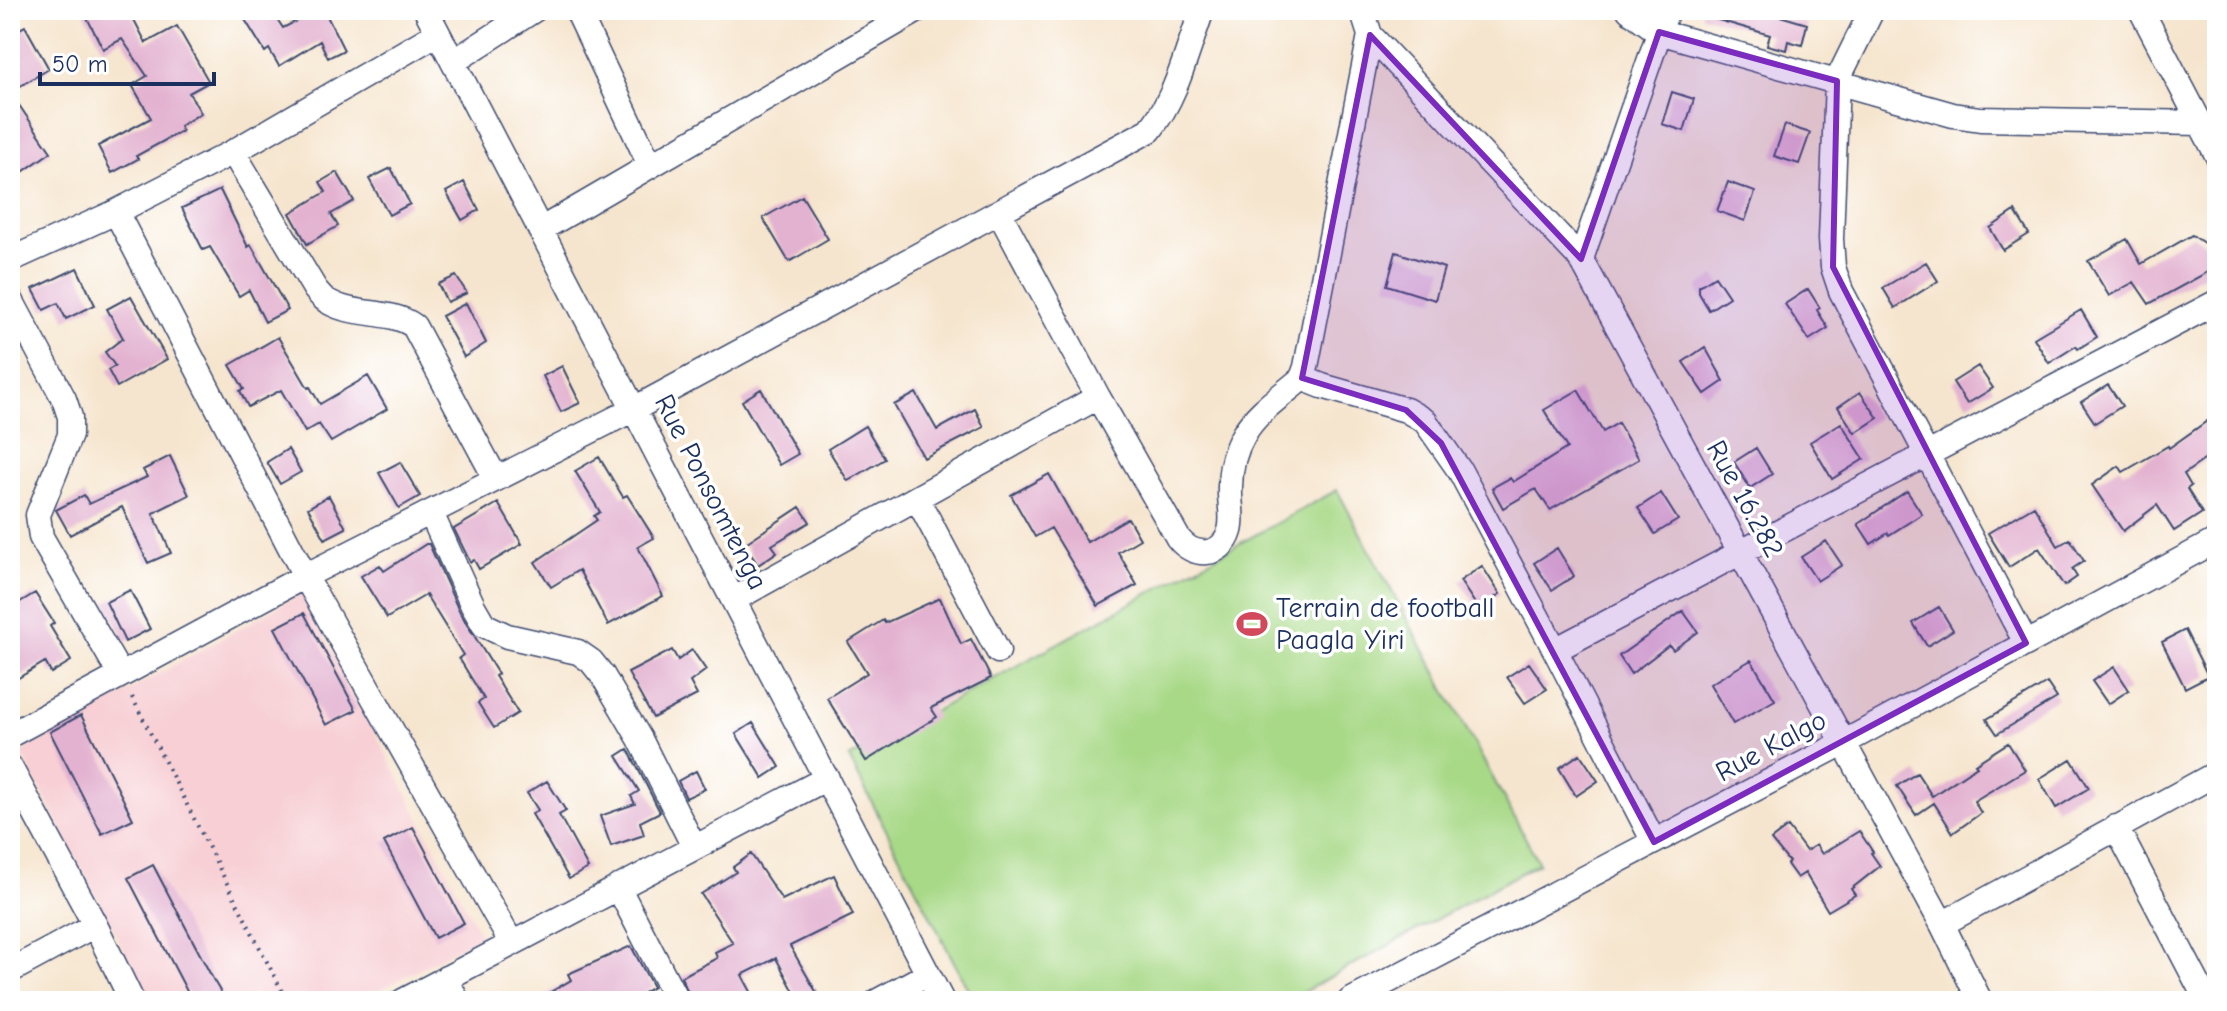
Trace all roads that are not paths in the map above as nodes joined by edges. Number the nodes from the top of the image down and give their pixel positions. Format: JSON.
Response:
{"nodes":[{"id":1,"x":426,"y":10,"type":"edge"},
{"id":2,"x":534,"y":10,"type":"edge"},
{"id":3,"x":577,"y":10,"type":"edge"},
{"id":4,"x":918,"y":10,"type":"edge"},
{"id":5,"x":1202,"y":10,"type":"edge"},
{"id":6,"x":1362,"y":10,"type":"edge"},
{"id":7,"x":1629,"y":10,"type":"edge"},
{"id":8,"x":1872,"y":10,"type":"edge"},
{"id":9,"x":2141,"y":10,"type":"edge"},
{"id":10,"x":1663,"y":21,"type":"edge"},
{"id":11,"x":438,"y":33,"type":"junction"},
{"id":12,"x":1370,"y":35,"type":"junction"},
{"id":13,"x":453,"y":62,"type":"junction"},
{"id":14,"x":1837,"y":81,"type":"junction"},
{"id":15,"x":2201,"y":123,"type":"junction"},
{"id":16,"x":233,"y":152,"type":"junction"},
{"id":17,"x":2217,"y":155,"type":"edge"},
{"id":18,"x":650,"y":165,"type":"junction"},
{"id":19,"x":116,"y":212,"type":"junction"},
{"id":20,"x":999,"y":212,"type":"junction"},
{"id":21,"x":540,"y":230,"type":"junction"},
{"id":22,"x":1581,"y":259,"type":"junction"},
{"id":23,"x":10,"y":260,"type":"edge"},
{"id":24,"x":10,"y":298,"type":"edge"},
{"id":25,"x":2217,"y":302,"type":"edge"},
{"id":26,"x":1302,"y":378,"type":"junction"},
{"id":27,"x":1098,"y":397,"type":"junction"},
{"id":28,"x":634,"y":409,"type":"junction"},
{"id":29,"x":1927,"y":454,"type":"junction"},
{"id":30,"x":496,"y":479,"type":"junction"},
{"id":31,"x":917,"y":498,"type":"junction"},
{"id":32,"x":431,"y":513,"type":"junction"},
{"id":33,"x":2217,"y":540,"type":"edge"},
{"id":34,"x":1741,"y":552,"type":"junction"},
{"id":35,"x":305,"y":576,"type":"junction"},
{"id":36,"x":733,"y":600,"type":"junction"},
{"id":37,"x":2026,"y":643,"type":"junction"},
{"id":38,"x":1555,"y":650,"type":"junction"},
{"id":39,"x":998,"y":651,"type":"dead end"},
{"id":40,"x":120,"y":674,"type":"junction"},
{"id":41,"x":10,"y":735,"type":"edge"},
{"id":42,"x":1843,"y":743,"type":"junction"},
{"id":43,"x":10,"y":767,"type":"edge"},
{"id":44,"x":2217,"y":773,"type":"edge"},
{"id":45,"x":827,"y":778,"type":"junction"},
{"id":46,"x":2116,"y":827,"type":"junction"},
{"id":47,"x":1654,"y":842,"type":"junction"},
{"id":48,"x":694,"y":847,"type":"junction"},
{"id":49,"x":618,"y":887,"type":"junction"},
{"id":50,"x":1942,"y":924,"type":"junction"},
{"id":51,"x":95,"y":925,"type":"junction"},
{"id":52,"x":512,"y":944,"type":"junction"},
{"id":53,"x":10,"y":971,"type":"edge"},
{"id":54,"x":928,"y":974,"type":"junction"},
{"id":55,"x":446,"y":978,"type":"junction"},
{"id":56,"x":132,"y":1001,"type":"edge"},
{"id":57,"x":403,"y":1001,"type":"edge"},
{"id":58,"x":457,"y":1001,"type":"edge"},
{"id":59,"x":677,"y":1001,"type":"edge"},
{"id":60,"x":878,"y":1001,"type":"edge"},
{"id":61,"x":942,"y":1001,"type":"edge"},
{"id":62,"x":1350,"y":1001,"type":"edge"},
{"id":63,"x":1980,"y":1001,"type":"edge"},
{"id":64,"x":2207,"y":1001,"type":"edge"}],
"edges":[{"from":1,"to":11,"type":"street","name":"Rue Ponsomtenga"},
{"from":2,"to":13,"type":"street"},
{"from":3,"to":18,"type":"street"},
{"from":4,"to":18,"type":"street"},
{"from":5,"to":20,"type":"street"},
{"from":6,"to":12,"type":"street"},
{"from":7,"to":10,"type":"street"},
{"from":8,"to":14,"type":"street"},
{"from":9,"to":15,"type":"street"},
{"from":10,"to":14,"type":"street"},
{"from":10,"to":22,"type":"street"},
{"from":11,"to":13,"type":"street","name":"Rue Ponsomtenga"},
{"from":11,"to":16,"type":"street"},
{"from":12,"to":22,"type":"street","name":"Rue 16.282"},
{"from":12,"to":26,"type":"street"},
{"from":13,"to":21,"type":"street","name":"Rue Ponsomtenga"},
{"from":14,"to":15,"type":"street"},
{"from":14,"to":29,"type":"street"},
{"from":15,"to":17,"type":"street"},
{"from":16,"to":19,"type":"street"},
{"from":16,"to":30,"type":"street"},
{"from":18,"to":21,"type":"street"},
{"from":19,"to":23,"type":"street"},
{"from":19,"to":35,"type":"street"},
{"from":20,"to":27,"type":"street"},
{"from":20,"to":28,"type":"street"},
{"from":21,"to":28,"type":"street","name":"Rue Ponsomtenga"},
{"from":22,"to":34,"type":"street","name":"Rue 16.282"},
{"from":24,"to":40,"type":"street"},
{"from":25,"to":29,"type":"street"},
{"from":26,"to":27,"type":"street"},
{"from":26,"to":38,"type":"street"},
{"from":27,"to":31,"type":"street"},
{"from":28,"to":30,"type":"street"},
{"from":28,"to":36,"type":"street","name":"Rue Ponsomtenga"},
{"from":29,"to":34,"type":"street"},
{"from":29,"to":37,"type":"street"},
{"from":30,"to":32,"type":"street"},
{"from":31,"to":36,"type":"street"},
{"from":31,"to":39,"type":"street"},
{"from":32,"to":35,"type":"street"},
{"from":32,"to":48,"type":"street"},
{"from":33,"to":37,"type":"street","name":"Rue Kalgo"},
{"from":34,"to":38,"type":"street"},
{"from":34,"to":42,"type":"street","name":"Rue 16.282"},
{"from":35,"to":40,"type":"street"},
{"from":35,"to":52,"type":"street"},
{"from":36,"to":45,"type":"street","name":"Rue Ponsomtenga"},
{"from":37,"to":42,"type":"street","name":"Rue Kalgo"},
{"from":38,"to":47,"type":"street"},
{"from":40,"to":41,"type":"street"},
{"from":42,"to":47,"type":"street","name":"Rue Kalgo"},
{"from":42,"to":50,"type":"street","name":"Rue 16.282"},
{"from":43,"to":51,"type":"street"},
{"from":44,"to":46,"type":"street"},
{"from":45,"to":48,"type":"street"},
{"from":45,"to":54,"type":"street","name":"Rue Ponsomtenga"},
{"from":46,"to":50,"type":"street"},
{"from":46,"to":64,"type":"street"},
{"from":47,"to":62,"type":"street","name":"Rue Kalgo"},
{"from":48,"to":49,"type":"street"},
{"from":49,"to":52,"type":"street"},
{"from":49,"to":59,"type":"street"},
{"from":50,"to":63,"type":"street","name":"Rue 16.282"},
{"from":51,"to":53,"type":"street"},
{"from":51,"to":56,"type":"street"},
{"from":52,"to":55,"type":"street"},
{"from":54,"to":60,"type":"street"},
{"from":54,"to":61,"type":"street","name":"Rue Ponsomtenga"},
{"from":55,"to":57,"type":"street"},
{"from":55,"to":58,"type":"street"}]}
